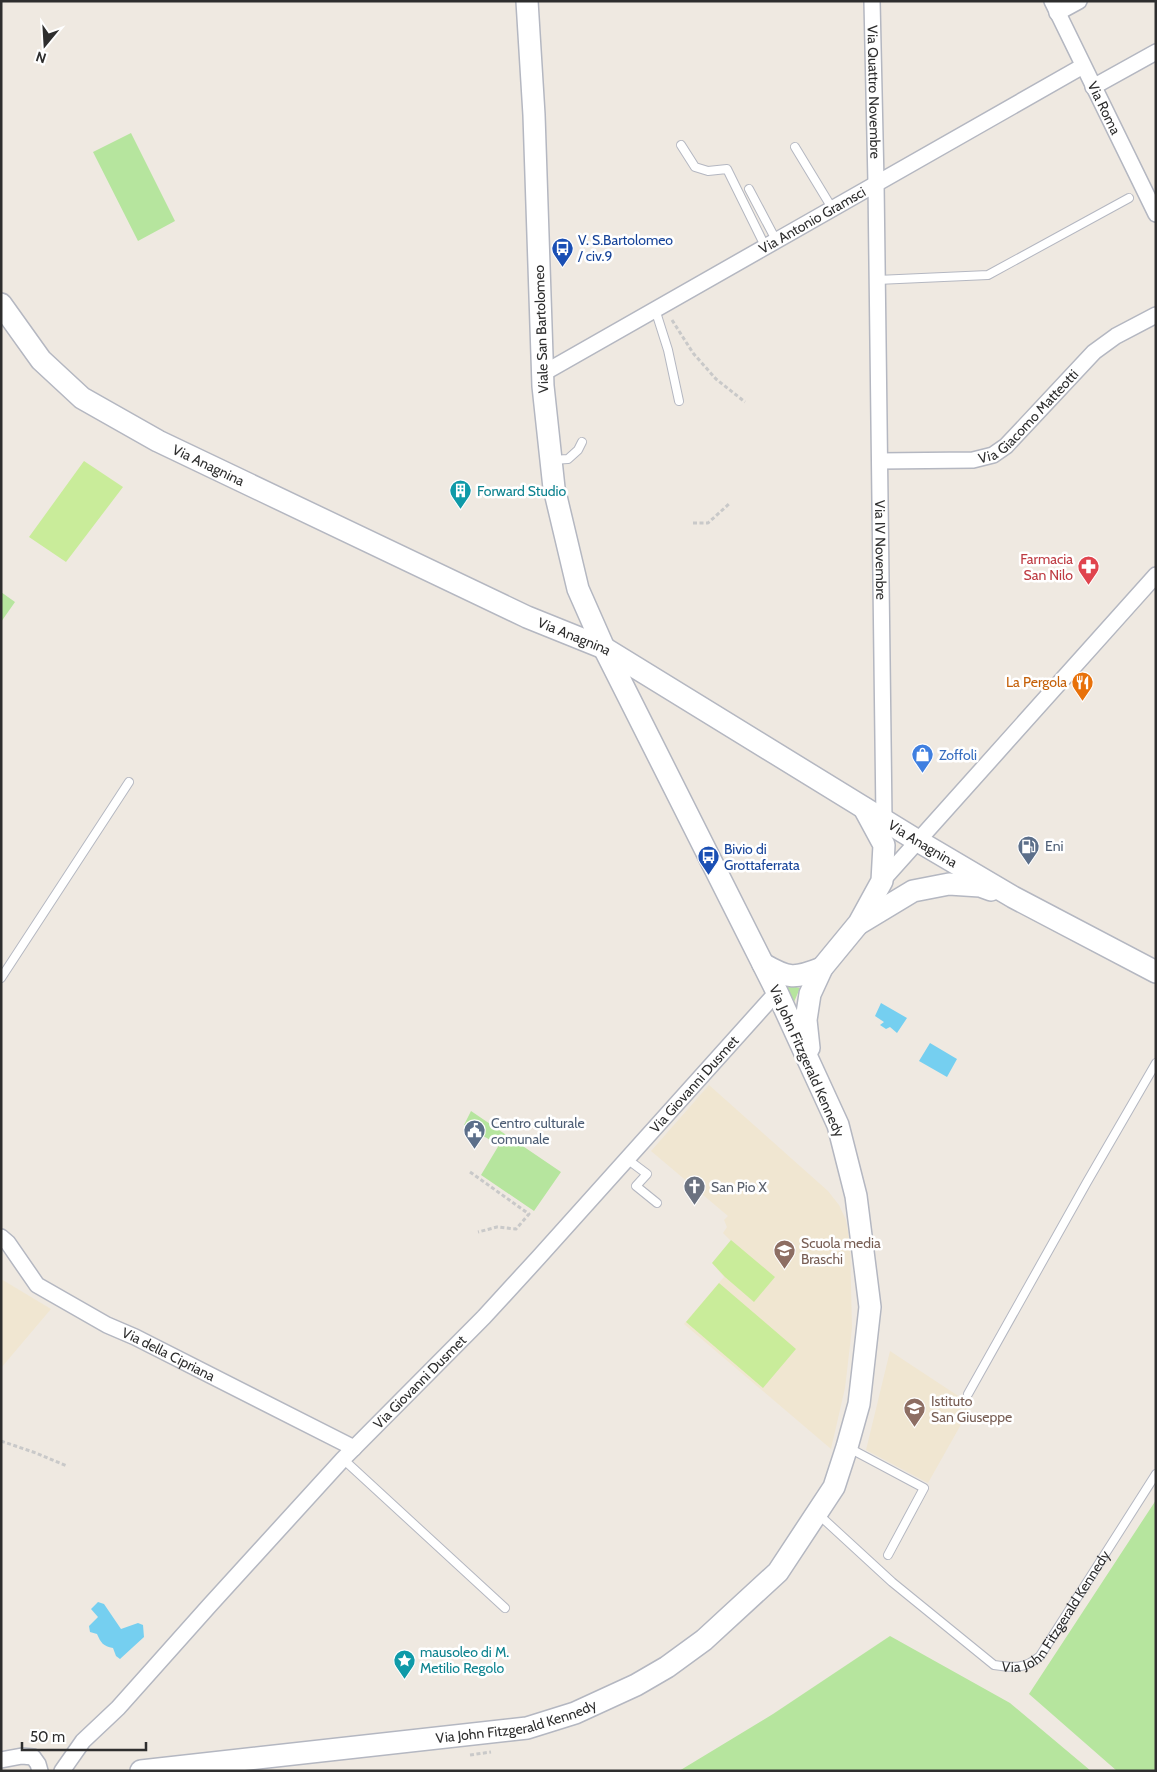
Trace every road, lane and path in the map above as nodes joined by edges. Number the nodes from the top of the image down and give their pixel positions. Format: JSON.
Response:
{"nodes":[{"id":1,"x":527,"y":1,"type":"edge"},
{"id":2,"x":872,"y":1,"type":"edge"},
{"id":3,"x":1079,"y":1,"type":"edge"},
{"id":4,"x":1054,"y":7,"type":"edge"},
{"id":5,"x":1156,"y":52,"type":"edge"},
{"id":6,"x":1083,"y":66,"type":"junction"},
{"id":7,"x":1093,"y":87,"type":"junction"},
{"id":8,"x":681,"y":144,"type":"dead end"},
{"id":9,"x":795,"y":147,"type":"dead end"},
{"id":10,"x":876,"y":183,"type":"junction"},
{"id":11,"x":1149,"y":184,"type":"edge"},
{"id":12,"x":749,"y":189,"type":"dead end"},
{"id":13,"x":1129,"y":198,"type":"dead end"},
{"id":14,"x":832,"y":208,"type":"junction"},
{"id":15,"x":1156,"y":214,"type":"edge"},
{"id":16,"x":770,"y":243,"type":"junction"},
{"id":17,"x":877,"y":280,"type":"junction"},
{"id":18,"x":1,"y":304,"type":"edge"},
{"id":19,"x":658,"y":307,"type":"junction"},
{"id":20,"x":1156,"y":315,"type":"edge"},
{"id":21,"x":542,"y":374,"type":"junction"},
{"id":22,"x":679,"y":401,"type":"dead end"},
{"id":23,"x":745,"y":402,"type":"dead end"},
{"id":24,"x":582,"y":442,"type":"dead end"},
{"id":25,"x":550,"y":460,"type":"junction"},
{"id":26,"x":880,"y":461,"type":"junction"},
{"id":27,"x":729,"y":504,"type":"dead end"},
{"id":28,"x":693,"y":523,"type":"dead end"},
{"id":29,"x":1156,"y":575,"type":"edge"},
{"id":30,"x":604,"y":648,"type":"junction"},
{"id":31,"x":660,"y":682,"type":"junction"},
{"id":32,"x":630,"y":699,"type":"junction"},
{"id":33,"x":129,"y":782,"type":"dead end"},
{"id":34,"x":863,"y":806,"type":"junction"},
{"id":35,"x":884,"y":819,"type":"junction"},
{"id":36,"x":918,"y":841,"type":"junction"},
{"id":37,"x":882,"y":881,"type":"junction"},
{"id":38,"x":1013,"y":897,"type":"junction"},
{"id":39,"x":859,"y":924,"type":"junction"},
{"id":40,"x":763,"y":964,"type":"junction"},
{"id":41,"x":822,"y":968,"type":"junction"},
{"id":42,"x":1156,"y":972,"type":"edge"},
{"id":43,"x":1,"y":978,"type":"edge"},
{"id":44,"x":777,"y":992,"type":"junction"},
{"id":45,"x":810,"y":1062,"type":"junction"},
{"id":46,"x":1156,"y":1063,"type":"edge"},
{"id":47,"x":627,"y":1159,"type":"junction"},
{"id":48,"x":470,"y":1172,"type":"dead end"},
{"id":49,"x":657,"y":1203,"type":"dead end"},
{"id":50,"x":478,"y":1232,"type":"dead end"},
{"id":51,"x":1,"y":1237,"type":"edge"},
{"id":52,"x":968,"y":1394,"type":"dead end"},
{"id":53,"x":1,"y":1442,"type":"edge"},
{"id":54,"x":848,"y":1447,"type":"junction"},
{"id":55,"x":354,"y":1448,"type":"junction"},
{"id":56,"x":343,"y":1459,"type":"junction"},
{"id":57,"x":67,"y":1466,"type":"dead end"},
{"id":58,"x":1156,"y":1474,"type":"edge"},
{"id":59,"x":817,"y":1512,"type":"junction"},
{"id":60,"x":888,"y":1555,"type":"dead end"},
{"id":61,"x":505,"y":1608,"type":"dead end"},
{"id":62,"x":1,"y":1760,"type":"edge"},
{"id":63,"x":40,"y":1771,"type":"edge"},
{"id":64,"x":62,"y":1771,"type":"edge"},
{"id":65,"x":140,"y":1771,"type":"edge"}],
"edges":[{"from":1,"to":21,"type":"main road","name":"Viale San Bartolomeo"},
{"from":2,"to":10,"type":"street","name":"Via Quattro Novembre"},
{"from":3,"to":4,"type":"street"},
{"from":4,"to":6,"type":"street","name":"Via Roma"},
{"from":5,"to":7,"type":"street"},
{"from":6,"to":7,"type":"street","name":"Via Roma"},
{"from":6,"to":10,"type":"street","name":"Via Antonio Gramsci"},
{"from":7,"to":11,"type":"street","name":"Via Roma"},
{"from":8,"to":16,"type":"lane"},
{"from":9,"to":14,"type":"lane"},
{"from":10,"to":14,"type":"street","name":"Via Antonio Gramsci"},
{"from":10,"to":17,"type":"street","name":"Via IV Novembre"},
{"from":11,"to":15,"type":"street","name":"Via Roma"},
{"from":12,"to":16,"type":"lane"},
{"from":13,"to":17,"type":"lane"},
{"from":14,"to":16,"type":"street","name":"Via Antonio Gramsci"},
{"from":16,"to":19,"type":"street","name":"Via Antonio Gramsci"},
{"from":17,"to":26,"type":"street","name":"Via IV Novembre"},
{"from":18,"to":30,"type":"main road","name":"Via Anagnina"},
{"from":19,"to":21,"type":"street","name":"Via Antonio Gramsci"},
{"from":19,"to":22,"type":"lane"},
{"from":19,"to":23,"type":"path"},
{"from":20,"to":26,"type":"street","name":"Via Giacomo Matteotti"},
{"from":21,"to":25,"type":"main road","name":"Viale San Bartolomeo"},
{"from":24,"to":25,"type":"lane"},
{"from":25,"to":30,"type":"main road","name":"Viale San Bartolomeo"},
{"from":26,"to":35,"type":"street","name":"Via IV Novembre"},
{"from":27,"to":28,"type":"path"},
{"from":29,"to":36,"type":"street"},
{"from":30,"to":31,"type":"main road","name":"Via Anagnina"},
{"from":30,"to":32,"type":"main road","name":"Viale San Bartolomeo"},
{"from":31,"to":32,"type":"main road"},
{"from":31,"to":34,"type":"main road","name":"Via Anagnina"},
{"from":32,"to":40,"type":"main road","name":"Via John Fitzgerald Kennedy"},
{"from":33,"to":43,"type":"lane"},
{"from":34,"to":35,"type":"main road","name":"Via Anagnina"},
{"from":34,"to":37,"type":"main road"},
{"from":35,"to":36,"type":"main road","name":"Via Anagnina"},
{"from":36,"to":37,"type":"street"},
{"from":36,"to":38,"type":"main road","name":"Via Anagnina"},
{"from":37,"to":39,"type":"main road"},
{"from":38,"to":39,"type":"main road"},
{"from":38,"to":42,"type":"main road","name":"Via Anagnina"},
{"from":39,"to":41,"type":"main road"},
{"from":40,"to":41,"type":"main road"},
{"from":40,"to":44,"type":"main road","name":"Via John Fitzgerald Kennedy"},
{"from":41,"to":45,"type":"main road"},
{"from":44,"to":45,"type":"main road","name":"Via John Fitzgerald Kennedy"},
{"from":44,"to":47,"type":"street","name":"Via Giovanni Dusmet"},
{"from":45,"to":54,"type":"main road","name":"Via John Fitzgerald Kennedy"},
{"from":46,"to":52,"type":"lane"},
{"from":47,"to":49,"type":"lane"},
{"from":47,"to":55,"type":"street","name":"Via Giovanni Dusmet"},
{"from":48,"to":50,"type":"path"},
{"from":51,"to":55,"type":"street","name":"Via della Cipriana"},
{"from":53,"to":57,"type":"path"},
{"from":54,"to":59,"type":"main road","name":"Via John Fitzgerald Kennedy"},
{"from":54,"to":60,"type":"lane"},
{"from":55,"to":56,"type":"street","name":"Via Giovanni Dusmet"},
{"from":56,"to":61,"type":"lane"},
{"from":56,"to":64,"type":"street","name":"Via Giovanni Dusmet"},
{"from":58,"to":59,"type":"lane","name":"Via John Fitzgerald Kennedy"},
{"from":59,"to":65,"type":"main road","name":"Via John Fitzgerald Kennedy"},
{"from":62,"to":63,"type":"street"}]}
